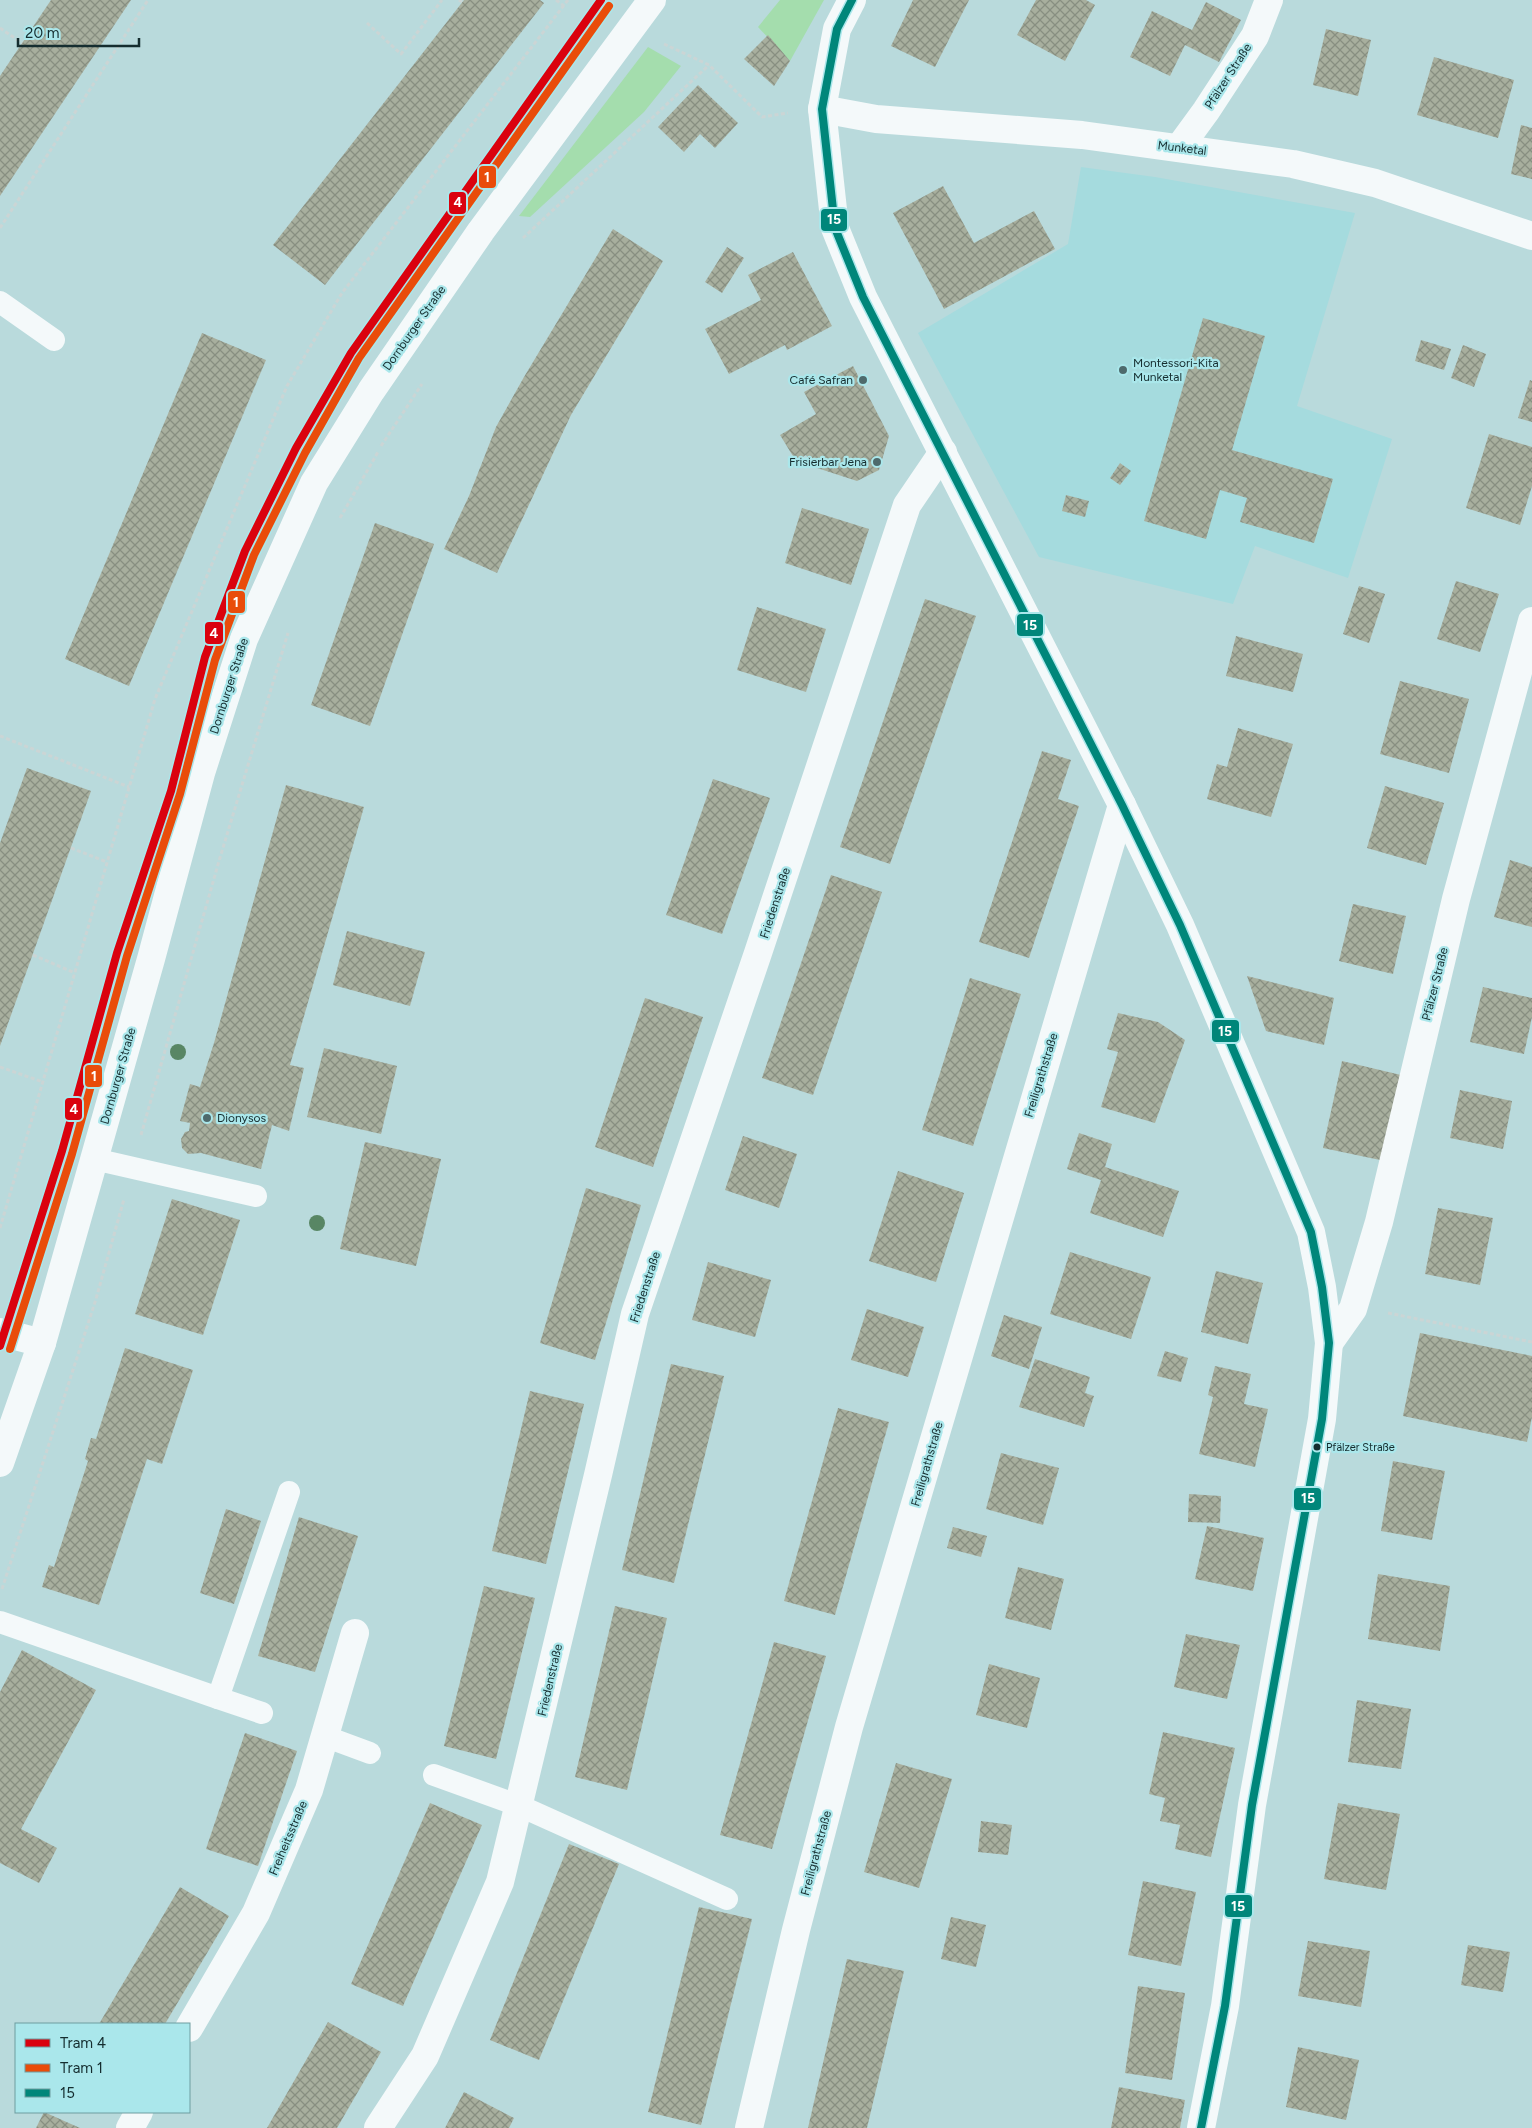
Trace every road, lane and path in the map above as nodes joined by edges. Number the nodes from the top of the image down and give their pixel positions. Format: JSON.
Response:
{"nodes":[{"id":1,"x":148,"y":0,"type":"edge"},
{"id":2,"x":442,"y":0,"type":"edge"},
{"id":3,"x":556,"y":0,"type":"edge"},
{"id":4,"x":652,"y":0,"type":"edge"},
{"id":5,"x":852,"y":0,"type":"edge"},
{"id":6,"x":1269,"y":0,"type":"edge"},
{"id":7,"x":564,"y":6,"type":"dead end"},
{"id":8,"x":367,"y":23,"type":"dead end"},
{"id":9,"x":0,"y":28,"type":"edge"},
{"id":10,"x":630,"y":28,"type":"junction"},
{"id":11,"x":22,"y":43,"type":"dead end"},
{"id":12,"x":709,"y":64,"type":"junction"},
{"id":13,"x":753,"y":106,"type":"dead end"},
{"id":14,"x":822,"y":109,"type":"junction"},
{"id":15,"x":1178,"y":148,"type":"junction"},
{"id":16,"x":0,"y":228,"type":"edge"},
{"id":17,"x":1532,"y":236,"type":"edge"},
{"id":18,"x":521,"y":239,"type":"dead end"},
{"id":19,"x":0,"y":302,"type":"edge"},
{"id":20,"x":54,"y":340,"type":"dead end"},
{"id":21,"x":424,"y":380,"type":"dead end"},
{"id":22,"x":943,"y":452,"type":"junction"},
{"id":23,"x":338,"y":521,"type":"dead end"},
{"id":24,"x":1532,"y":621,"type":"edge"},
{"id":25,"x":291,"y":624,"type":"dead end"},
{"id":26,"x":0,"y":736,"type":"edge"},
{"id":27,"x":129,"y":787,"type":"dead end"},
{"id":28,"x":1122,"y":805,"type":"junction"},
{"id":29,"x":71,"y":848,"type":"dead end"},
{"id":30,"x":107,"y":862,"type":"dead end"},
{"id":31,"x":33,"y":955,"type":"dead end"},
{"id":32,"x":75,"y":973,"type":"dead end"},
{"id":33,"x":0,"y":1067,"type":"edge"},
{"id":34,"x":43,"y":1082,"type":"dead end"},
{"id":35,"x":94,"y":1159,"type":"junction"},
{"id":36,"x":132,"y":1168,"type":"junction"},
{"id":37,"x":256,"y":1196,"type":"dead end"},
{"id":38,"x":1409,"y":1316,"type":"dead end"},
{"id":39,"x":0,"y":1332,"type":"edge"},
{"id":40,"x":1329,"y":1342,"type":"junction"},
{"id":41,"x":1532,"y":1342,"type":"edge"},
{"id":42,"x":42,"y":1343,"type":"junction"},
{"id":43,"x":0,"y":1463,"type":"edge"},
{"id":44,"x":289,"y":1492,"type":"dead end"},
{"id":45,"x":0,"y":1597,"type":"edge"},
{"id":46,"x":0,"y":1622,"type":"edge"},
{"id":47,"x":354,"y":1634,"type":"dead end"},
{"id":48,"x":218,"y":1698,"type":"junction"},
{"id":49,"x":262,"y":1713,"type":"dead end"},
{"id":50,"x":324,"y":1736,"type":"junction"},
{"id":51,"x":370,"y":1753,"type":"dead end"},
{"id":52,"x":434,"y":1775,"type":"dead end"},
{"id":53,"x":520,"y":1806,"type":"junction"},
{"id":54,"x":727,"y":1899,"type":"dead end"},
{"id":55,"x":190,"y":2026,"type":"edge"},
{"id":56,"x":138,"y":2113,"type":"edge"},
{"id":57,"x":130,"y":2128,"type":"edge"},
{"id":58,"x":378,"y":2128,"type":"edge"},
{"id":59,"x":750,"y":2128,"type":"edge"},
{"id":60,"x":1202,"y":2128,"type":"edge"}],
"edges":[{"from":1,"to":16,"type":"path"},
{"from":2,"to":8,"type":"path"},
{"from":3,"to":7,"type":"path"},
{"from":4,"to":10,"type":"street","name":"Dornburger Straße"},
{"from":5,"to":14,"type":"street"},
{"from":6,"to":15,"type":"street","name":"Pfälzer Straße"},
{"from":9,"to":11,"type":"path"},
{"from":10,"to":12,"type":"path"},
{"from":10,"to":35,"type":"street","name":"Dornburger Straße"},
{"from":12,"to":13,"type":"path"},
{"from":12,"to":18,"type":"path"},
{"from":14,"to":15,"type":"street","name":"Munketal"},
{"from":14,"to":22,"type":"street"},
{"from":15,"to":17,"type":"street","name":"Munketal"},
{"from":19,"to":20,"type":"lane"},
{"from":21,"to":23,"type":"path"},
{"from":22,"to":28,"type":"street"},
{"from":22,"to":53,"type":"street","name":"Friedenstraße"},
{"from":24,"to":40,"type":"street","name":"Pfälzer Straße"},
{"from":25,"to":36,"type":"path"},
{"from":26,"to":27,"type":"path"},
{"from":28,"to":40,"type":"street"},
{"from":28,"to":59,"type":"street","name":"Freiligrathstraße"},
{"from":29,"to":30,"type":"path"},
{"from":31,"to":32,"type":"path"},
{"from":33,"to":34,"type":"path"},
{"from":35,"to":36,"type":"lane"},
{"from":35,"to":42,"type":"street","name":"Dornburger Straße"},
{"from":36,"to":37,"type":"lane"},
{"from":36,"to":45,"type":"path"},
{"from":38,"to":41,"type":"path"},
{"from":39,"to":42,"type":"street"},
{"from":40,"to":60,"type":"street"},
{"from":42,"to":43,"type":"street","name":"Dornburger Straße"},
{"from":44,"to":48,"type":"lane"},
{"from":46,"to":48,"type":"lane"},
{"from":47,"to":50,"type":"street","name":"Freiheitsstraße"},
{"from":48,"to":49,"type":"lane"},
{"from":50,"to":51,"type":"lane"},
{"from":50,"to":55,"type":"street","name":"Freiheitsstraße"},
{"from":52,"to":53,"type":"lane"},
{"from":53,"to":54,"type":"lane"},
{"from":53,"to":58,"type":"street","name":"Friedenstraße"},
{"from":56,"to":57,"type":"street"}]}
